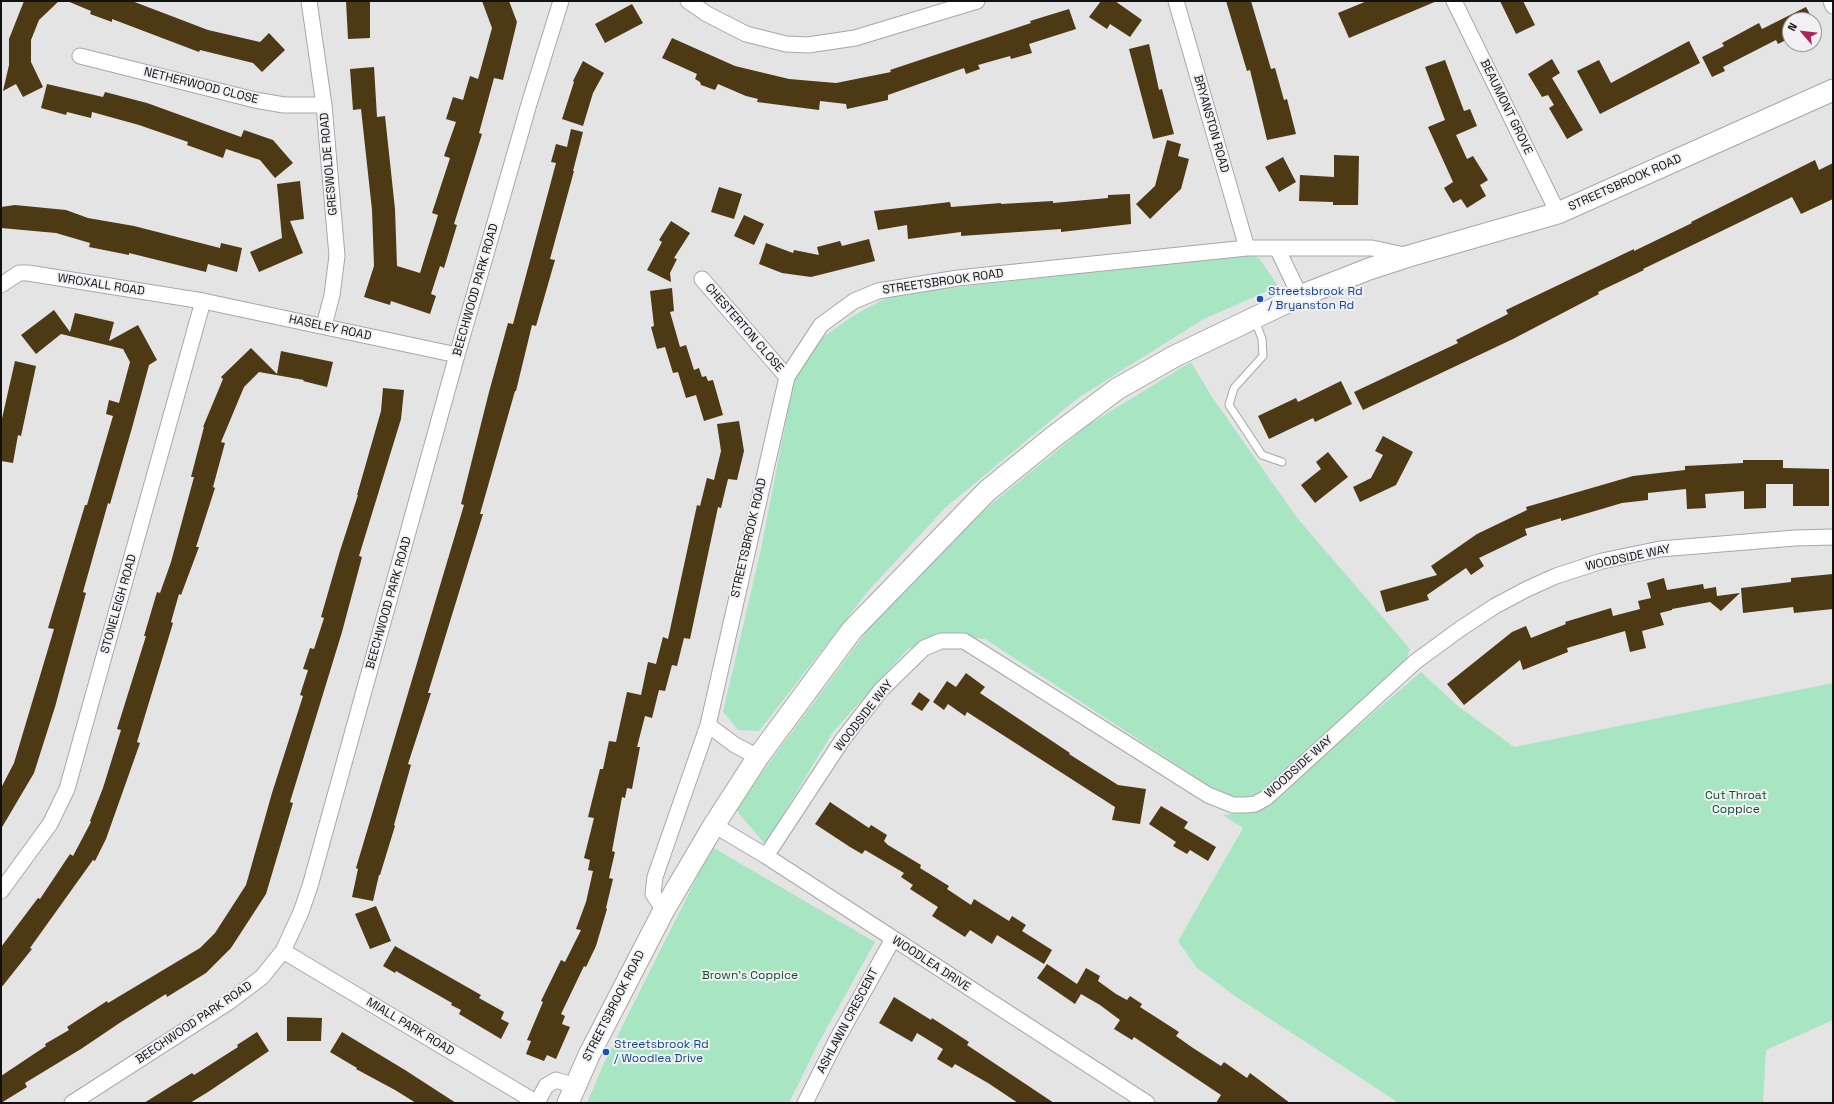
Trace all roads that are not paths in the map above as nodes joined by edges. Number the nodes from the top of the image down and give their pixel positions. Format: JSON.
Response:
{"nodes":[{"id":1,"x":309,"y":1,"type":"edge"},
{"id":2,"x":561,"y":1,"type":"edge"},
{"id":3,"x":688,"y":1,"type":"edge"},
{"id":4,"x":978,"y":1,"type":"edge"},
{"id":5,"x":1176,"y":1,"type":"edge"},
{"id":6,"x":1454,"y":1,"type":"edge"},
{"id":7,"x":1830,"y":1,"type":"edge"},
{"id":8,"x":1833,"y":6,"type":"edge"},
{"id":9,"x":80,"y":56,"type":"dead end"},
{"id":10,"x":1833,"y":90,"type":"edge"},
{"id":11,"x":324,"y":105,"type":"junction"},
{"id":12,"x":1558,"y":213,"type":"junction"},
{"id":13,"x":1247,"y":248,"type":"junction"},
{"id":14,"x":1277,"y":248,"type":"junction"},
{"id":15,"x":1409,"y":256,"type":"junction"},
{"id":16,"x":702,"y":279,"type":"dead end"},
{"id":17,"x":1,"y":285,"type":"edge"},
{"id":18,"x":1300,"y":296,"type":"junction"},
{"id":19,"x":204,"y":301,"type":"junction"},
{"id":20,"x":1254,"y":318,"type":"junction"},
{"id":21,"x":324,"y":326,"type":"junction"},
{"id":22,"x":457,"y":355,"type":"junction"},
{"id":23,"x":787,"y":377,"type":"junction"},
{"id":24,"x":1282,"y":462,"type":"dead end"},
{"id":25,"x":1833,"y":537,"type":"edge"},
{"id":26,"x":708,"y":725,"type":"junction"},
{"id":27,"x":758,"y":757,"type":"junction"},
{"id":28,"x":714,"y":825,"type":"junction"},
{"id":29,"x":766,"y":856,"type":"junction"},
{"id":30,"x":1,"y":891,"type":"edge"},
{"id":31,"x":664,"y":910,"type":"junction"},
{"id":32,"x":892,"y":939,"type":"junction"},
{"id":33,"x":283,"y":951,"type":"junction"},
{"id":34,"x":571,"y":1095,"type":"edge"},
{"id":35,"x":72,"y":1103,"type":"edge"},
{"id":36,"x":538,"y":1103,"type":"edge"},
{"id":37,"x":805,"y":1103,"type":"edge"},
{"id":38,"x":1147,"y":1103,"type":"edge"}],
"edges":[{"from":1,"to":11,"type":"street","name":"GRESWOLDE ROAD"},
{"from":2,"to":22,"type":"street","name":"BEECHWOOD PARK ROAD"},
{"from":3,"to":4,"type":"street"},
{"from":5,"to":13,"type":"street","name":"BRYANSTON ROAD"},
{"from":6,"to":12,"type":"street","name":"BEAUMONT GROVE"},
{"from":7,"to":8,"type":"street"},
{"from":9,"to":11,"type":"street","name":"NETHERWOOD CLOSE"},
{"from":10,"to":12,"type":"main road","name":"STREETSBROOK ROAD"},
{"from":11,"to":21,"type":"street","name":"GRESWOLDE ROAD"},
{"from":12,"to":15,"type":"main road","name":"STREETSBROOK ROAD"},
{"from":13,"to":14,"type":"street","name":"STREETSBROOK ROAD"},
{"from":13,"to":23,"type":"street","name":"STREETSBROOK ROAD"},
{"from":14,"to":15,"type":"street","name":"STREETSBROOK ROAD"},
{"from":14,"to":18,"type":"street"},
{"from":15,"to":18,"type":"main road","name":"STREETSBROOK ROAD"},
{"from":16,"to":23,"type":"street","name":"CHESTERTON CLOSE"},
{"from":17,"to":19,"type":"street","name":"WROXALL ROAD"},
{"from":18,"to":20,"type":"main road","name":"STREETSBROOK ROAD"},
{"from":19,"to":21,"type":"street","name":"HASELEY ROAD"},
{"from":19,"to":30,"type":"street","name":"STONELEIGH ROAD"},
{"from":20,"to":24,"type":"lane"},
{"from":20,"to":27,"type":"main road","name":"STREETSBROOK ROAD"},
{"from":21,"to":22,"type":"street","name":"HASELEY ROAD"},
{"from":22,"to":33,"type":"street","name":"BEECHWOOD PARK ROAD"},
{"from":23,"to":26,"type":"street","name":"STREETSBROOK ROAD"},
{"from":25,"to":29,"type":"street","name":"WOODSIDE WAY"},
{"from":26,"to":27,"type":"street"},
{"from":26,"to":31,"type":"street","name":"STREETSBROOK ROAD"},
{"from":27,"to":28,"type":"main road","name":"STREETSBROOK ROAD"},
{"from":28,"to":29,"type":"street","name":"WOODLEA DRIVE"},
{"from":28,"to":31,"type":"main road","name":"STREETSBROOK ROAD"},
{"from":29,"to":32,"type":"street","name":"WOODLEA DRIVE"},
{"from":31,"to":34,"type":"main road","name":"STREETSBROOK ROAD"},
{"from":32,"to":37,"type":"street","name":"ASHLAWN CRESCENT"},
{"from":32,"to":38,"type":"street","name":"WOODLEA DRIVE"},
{"from":33,"to":35,"type":"street","name":"BEECHWOOD PARK ROAD"},
{"from":33,"to":36,"type":"street","name":"MIALL PARK ROAD"},
{"from":34,"to":36,"type":"street","name":"MIALL PARK ROAD"}]}
